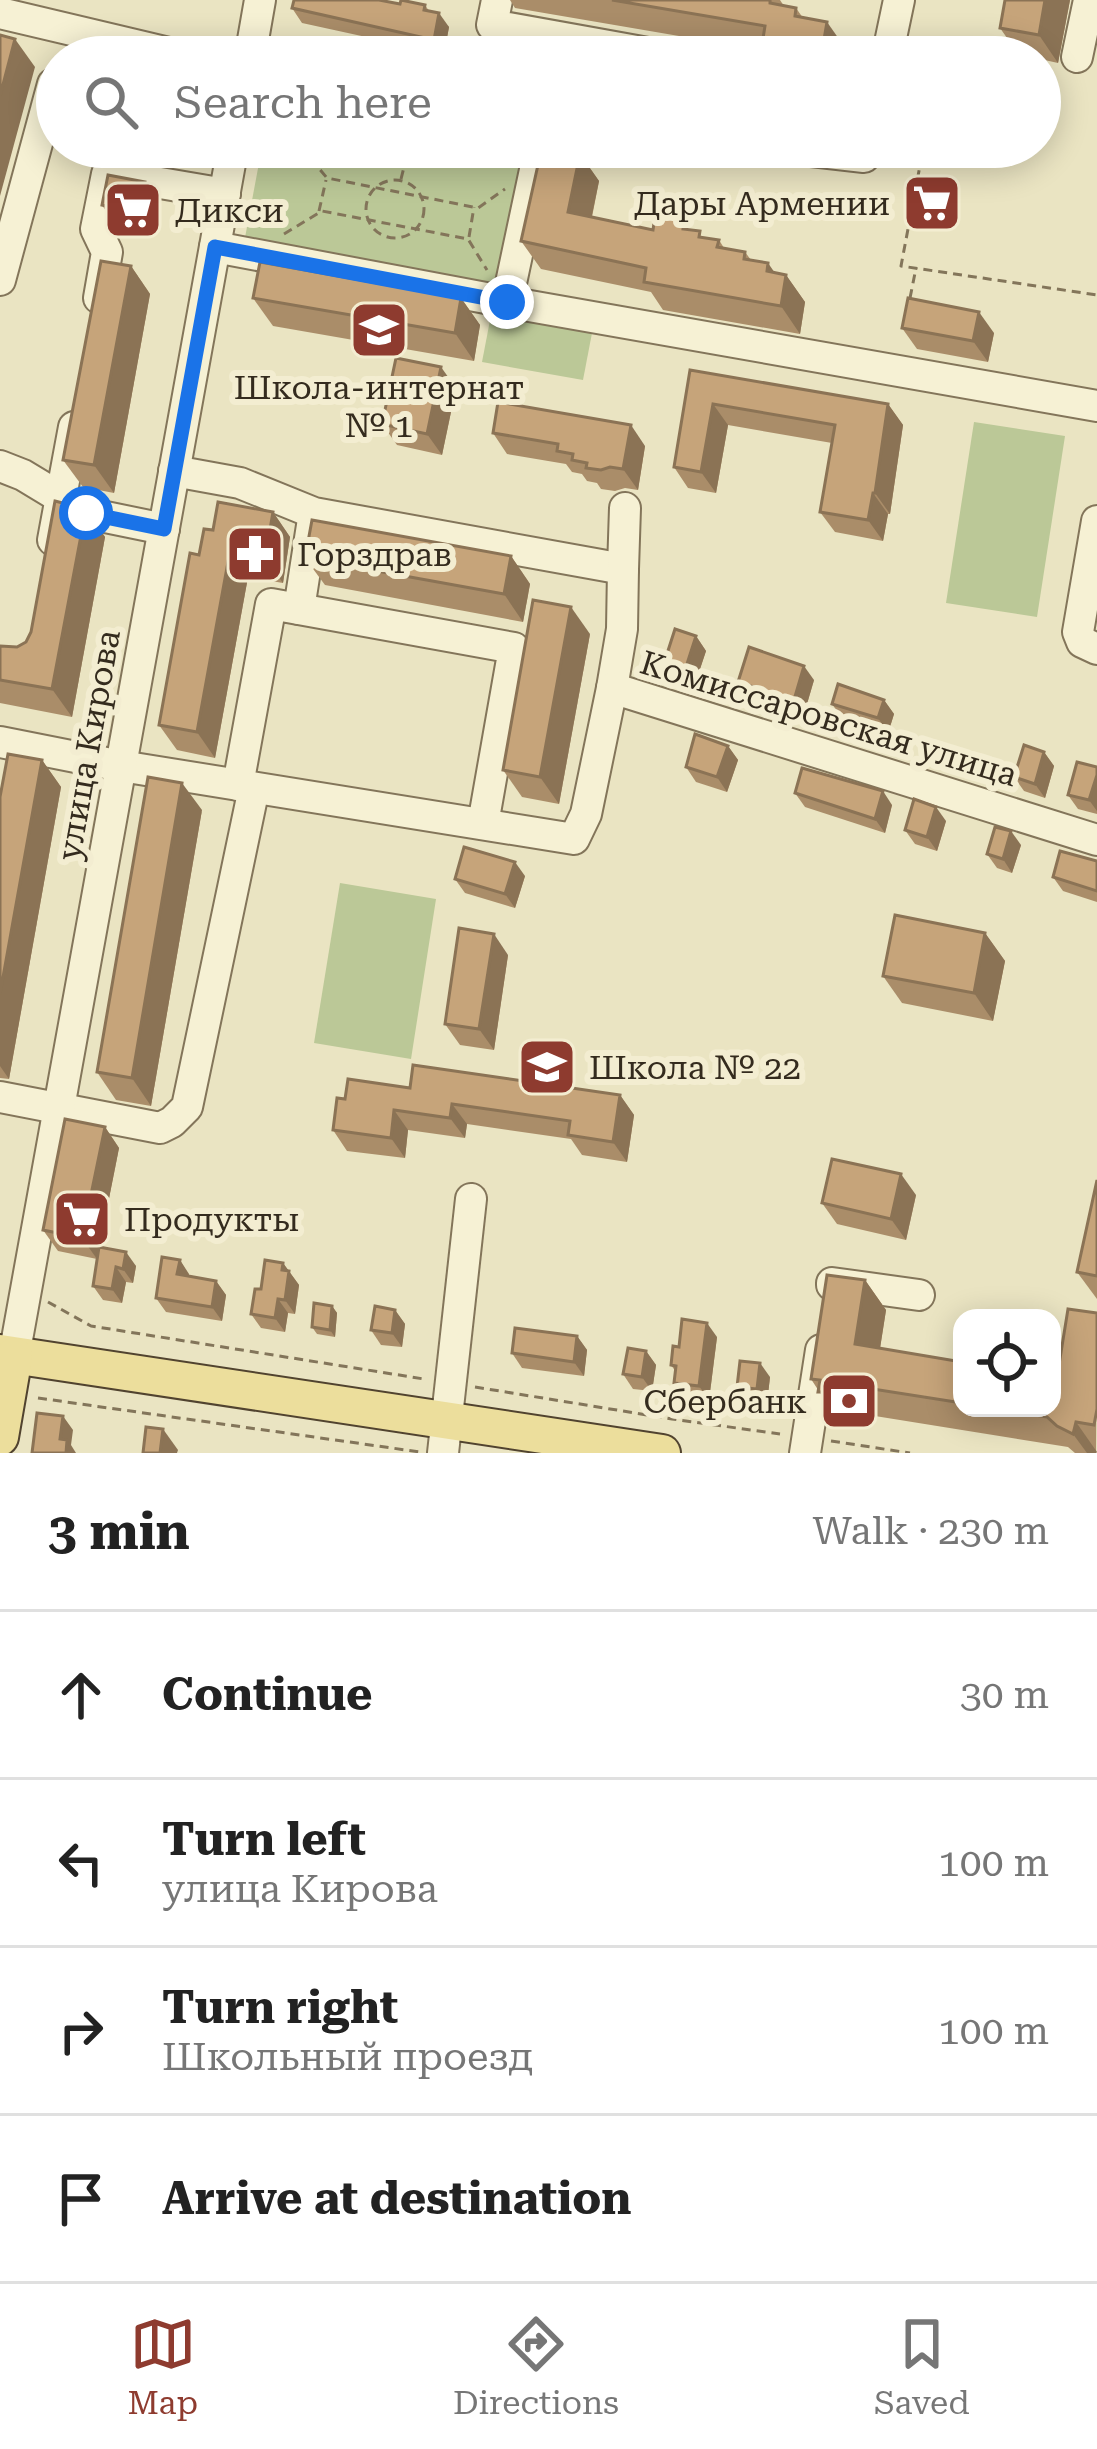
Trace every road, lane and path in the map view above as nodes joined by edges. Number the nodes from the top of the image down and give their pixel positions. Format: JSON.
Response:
{"nodes":[{"id":1,"x":260,"y":0,"type":"edge"},
{"id":2,"x":496,"y":0,"type":"edge"},
{"id":3,"x":1089,"y":0,"type":"edge"},
{"id":4,"x":890,"y":2,"type":"edge"},
{"id":5,"x":0,"y":13,"type":"edge"},
{"id":6,"x":98,"y":36,"type":"edge"},
{"id":7,"x":254,"y":36,"type":"edge"},
{"id":8,"x":549,"y":36,"type":"edge"},
{"id":9,"x":888,"y":36,"type":"edge"},
{"id":10,"x":1077,"y":57,"type":"dead end"},
{"id":11,"x":36,"y":147,"type":"edge"},
{"id":12,"x":229,"y":168,"type":"edge"},
{"id":13,"x":319,"y":168,"type":"edge"},
{"id":14,"x":404,"y":168,"type":"edge"},
{"id":15,"x":526,"y":168,"type":"edge"},
{"id":16,"x":535,"y":168,"type":"edge"},
{"id":17,"x":920,"y":168,"type":"edge"},
{"id":18,"x":327,"y":178,"type":"junction"},
{"id":19,"x":401,"y":181,"type":"junction"},
{"id":20,"x":376,"y":188,"type":"junction"},
{"id":21,"x":225,"y":194,"type":"junction"},
{"id":22,"x":421,"y":197,"type":"junction"},
{"id":23,"x":474,"y":207,"type":"junction"},
{"id":24,"x":318,"y":213,"type":"junction"},
{"id":25,"x":368,"y":220,"type":"junction"},
{"id":26,"x":416,"y":229,"type":"junction"},
{"id":27,"x":468,"y":238,"type":"junction"},
{"id":28,"x":215,"y":247,"type":"junction"},
{"id":29,"x":252,"y":254,"type":"junction"},
{"id":30,"x":916,"y":268,"type":"junction"},
{"id":31,"x":0,"y":280,"type":"edge"},
{"id":32,"x":1097,"y":295,"type":"edge"},
{"id":33,"x":507,"y":302,"type":"junction"},
{"id":34,"x":908,"y":309,"type":"edge"},
{"id":35,"x":95,"y":319,"type":"edge"},
{"id":36,"x":1028,"y":373,"type":"dead end"},
{"id":37,"x":1097,"y":388,"type":"edge"},
{"id":38,"x":1097,"y":406,"type":"edge"},
{"id":39,"x":78,"y":408,"type":"edge"},
{"id":40,"x":0,"y":466,"type":"edge"},
{"id":41,"x":174,"y":471,"type":"junction"},
{"id":42,"x":62,"y":498,"type":"junction"},
{"id":43,"x":625,"y":508,"type":"dead end"},
{"id":44,"x":314,"y":513,"type":"junction"},
{"id":45,"x":1097,"y":521,"type":"edge"},
{"id":46,"x":164,"y":529,"type":"junction"},
{"id":47,"x":48,"y":566,"type":"edge"},
{"id":48,"x":623,"y":569,"type":"junction"},
{"id":49,"x":298,"y":609,"type":"junction"},
{"id":50,"x":1097,"y":649,"type":"edge"},
{"id":51,"x":612,"y":688,"type":"junction"},
{"id":52,"x":0,"y":742,"type":"edge"},
{"id":53,"x":121,"y":766,"type":"junction"},
{"id":54,"x":246,"y":786,"type":"junction"},
{"id":55,"x":483,"y":824,"type":"junction"},
{"id":56,"x":1097,"y":841,"type":"edge"},
{"id":57,"x":0,"y":1097,"type":"edge"},
{"id":58,"x":57,"y":1108,"type":"junction"},
{"id":59,"x":471,"y":1199,"type":"dead end"},
{"id":60,"x":919,"y":1295,"type":"dead end"},
{"id":61,"x":23,"y":1297,"type":"junction"},
{"id":62,"x":7,"y":1355,"type":"edge"},
{"id":63,"x":450,"y":1384,"type":"junction"},
{"id":64,"x":36,"y":1398,"type":"dead end"},
{"id":65,"x":0,"y":1437,"type":"edge"},
{"id":66,"x":445,"y":1437,"type":"edge"},
{"id":67,"x":807,"y":1445,"type":"edge"},
{"id":68,"x":428,"y":1453,"type":"edge"},
{"id":69,"x":662,"y":1453,"type":"edge"},
{"id":70,"x":910,"y":1453,"type":"edge"}],
"edges":[{"from":1,"to":7,"type":"street"},
{"from":2,"to":8,"type":"street"},
{"from":3,"to":10,"type":"street"},
{"from":4,"to":9,"type":"street"},
{"from":5,"to":6,"type":"street"},
{"from":11,"to":31,"type":"street"},
{"from":12,"to":21,"type":"street","name":"улица Кирова"},
{"from":13,"to":18,"type":"path"},
{"from":14,"to":19,"type":"path"},
{"from":15,"to":23,"type":"path"},
{"from":16,"to":33,"type":"street"},
{"from":17,"to":30,"type":"path"},
{"from":18,"to":20,"type":"path"},
{"from":18,"to":24,"type":"path"},
{"from":19,"to":20,"type":"path"},
{"from":19,"to":22,"type":"path"},
{"from":20,"to":22,"type":"path"},
{"from":20,"to":25,"type":"path"},
{"from":21,"to":28,"type":"street","name":"улица Кирова"},
{"from":21,"to":35,"type":"street"},
{"from":22,"to":23,"type":"path"},
{"from":22,"to":26,"type":"path"},
{"from":23,"to":27,"type":"path"},
{"from":24,"to":25,"type":"path"},
{"from":24,"to":29,"type":"path"},
{"from":25,"to":26,"type":"path"},
{"from":25,"to":26,"type":"path"},
{"from":26,"to":27,"type":"path"},
{"from":27,"to":33,"type":"path"},
{"from":28,"to":29,"type":"street"},
{"from":28,"to":41,"type":"street","name":"улица Кирова"},
{"from":29,"to":33,"type":"street"},
{"from":30,"to":32,"type":"path"},
{"from":30,"to":34,"type":"path"},
{"from":33,"to":38,"type":"street"},
{"from":36,"to":37,"type":"street"},
{"from":39,"to":42,"type":"street"},
{"from":40,"to":42,"type":"street"},
{"from":41,"to":44,"type":"street"},
{"from":41,"to":46,"type":"street","name":"улица Кирова"},
{"from":42,"to":46,"type":"street"},
{"from":42,"to":47,"type":"street"},
{"from":43,"to":48,"type":"street","name":"Комиссаровская улица"},
{"from":44,"to":48,"type":"street"},
{"from":44,"to":49,"type":"street"},
{"from":45,"to":50,"type":"street"},
{"from":46,"to":53,"type":"street","name":"улица Кирова"},
{"from":48,"to":51,"type":"street","name":"Комиссаровская улица"},
{"from":49,"to":54,"type":"street"},
{"from":49,"to":55,"type":"street"},
{"from":51,"to":55,"type":"street"},
{"from":51,"to":56,"type":"street","name":"Комиссаровская улица"},
{"from":52,"to":53,"type":"street"},
{"from":53,"to":54,"type":"street"},
{"from":53,"to":58,"type":"street","name":"улица Кирова"},
{"from":54,"to":55,"type":"street"},
{"from":54,"to":58,"type":"street"},
{"from":57,"to":58,"type":"street"},
{"from":58,"to":61,"type":"street","name":"улица Кирова"},
{"from":59,"to":63,"type":"street"},
{"from":60,"to":67,"type":"street"},
{"from":61,"to":62,"type":"street","name":"улица Кирова"},
{"from":61,"to":63,"type":"path"},
{"from":62,"to":65,"type":"main road"},
{"from":62,"to":66,"type":"main road"},
{"from":63,"to":66,"type":"street"},
{"from":63,"to":67,"type":"path"},
{"from":64,"to":68,"type":"path"},
{"from":66,"to":69,"type":"main road"},
{"from":67,"to":70,"type":"path"}]}
